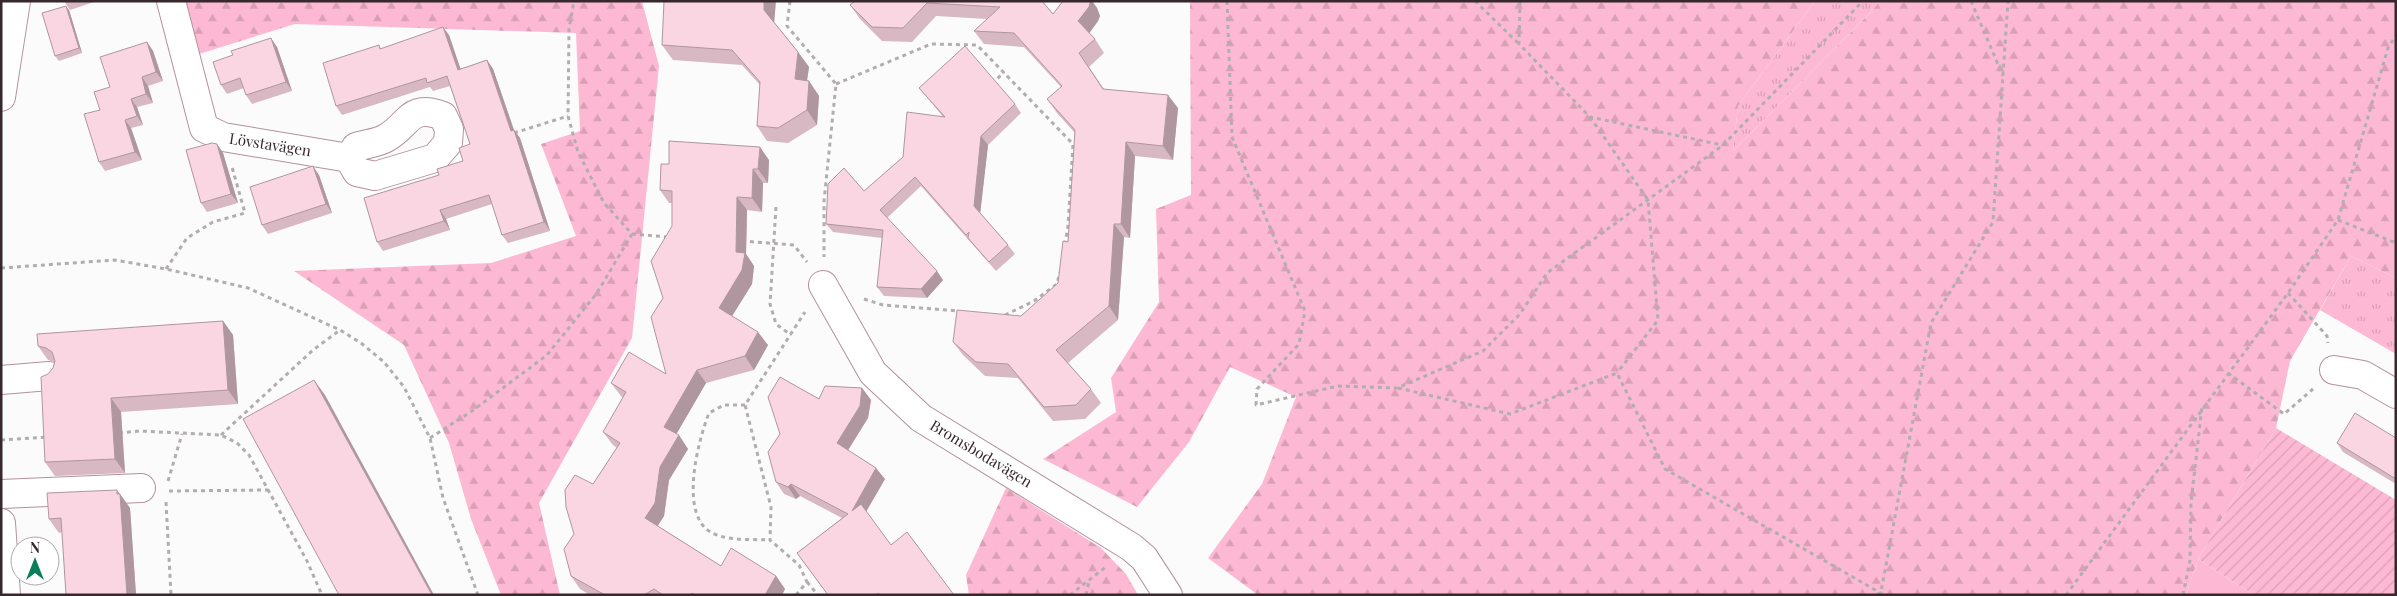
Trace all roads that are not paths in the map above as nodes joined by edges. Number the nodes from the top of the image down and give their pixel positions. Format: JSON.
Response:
{"nodes":[{"id":1,"x":16,"y":1,"type":"edge"},
{"id":2,"x":170,"y":1,"type":"edge"},
{"id":3,"x":6,"y":34,"type":"edge"},
{"id":4,"x":1,"y":98,"type":"edge"},
{"id":5,"x":349,"y":158,"type":"dead end"},
{"id":6,"x":823,"y":285,"type":"road end"},
{"id":7,"x":2334,"y":370,"type":"road end"},
{"id":8,"x":50,"y":376,"type":"edge"},
{"id":9,"x":1,"y":380,"type":"edge"},
{"id":10,"x":2396,"y":394,"type":"edge"},
{"id":11,"x":141,"y":488,"type":"dead end"},
{"id":12,"x":1,"y":494,"type":"edge"},
{"id":13,"x":1,"y":524,"type":"edge"},
{"id":14,"x":6,"y":595,"type":"edge"},
{"id":15,"x":1168,"y":595,"type":"edge"}],
"edges":[{"from":1,"to":3,"type":"street"},
{"from":2,"to":5,"type":"street","name":"Lövstavägen"},
{"from":3,"to":4,"type":"street"},
{"from":6,"to":15,"type":"street","name":"Bromsbodavägen"},
{"from":7,"to":10,"type":"street"},
{"from":8,"to":9,"type":"street"},
{"from":11,"to":12,"type":"street"},
{"from":13,"to":14,"type":"street"}]}
